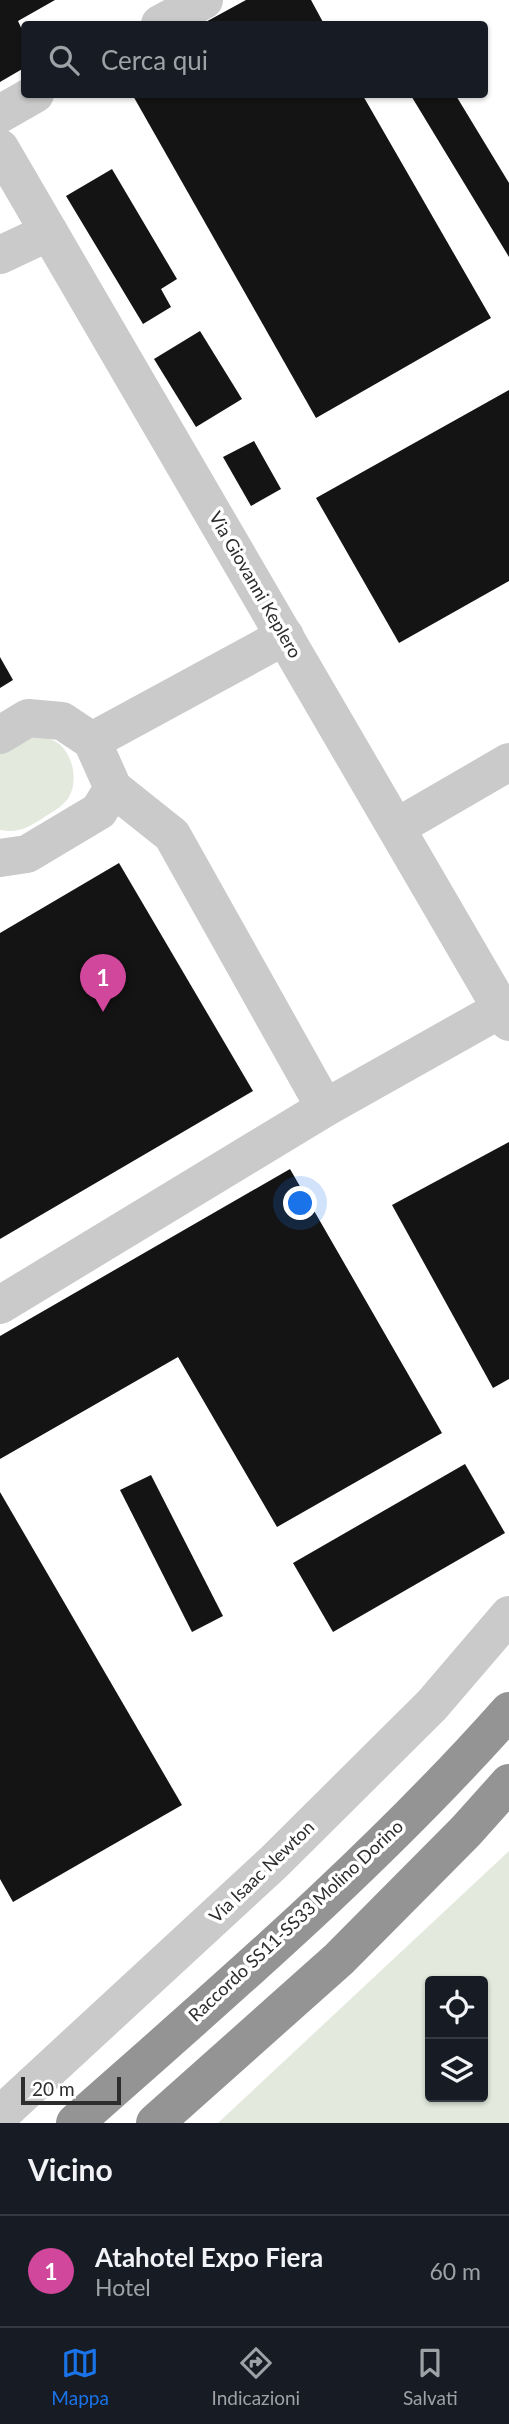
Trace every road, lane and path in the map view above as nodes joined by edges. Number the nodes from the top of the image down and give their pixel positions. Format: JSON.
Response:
{"nodes":[{"id":1,"x":204,"y":0,"type":"edge"},
{"id":2,"x":166,"y":21,"type":"edge"},
{"id":3,"x":28,"y":98,"type":"edge"},
{"id":4,"x":0,"y":114,"type":"edge"},
{"id":5,"x":0,"y":148,"type":"edge"},
{"id":6,"x":49,"y":232,"type":"junction"},
{"id":7,"x":0,"y":256,"type":"edge"},
{"id":8,"x":285,"y":636,"type":"junction"},
{"id":9,"x":0,"y":735,"type":"edge"},
{"id":10,"x":92,"y":741,"type":"junction"},
{"id":11,"x":509,"y":762,"type":"edge"},
{"id":12,"x":113,"y":788,"type":"junction"},
{"id":13,"x":397,"y":827,"type":"junction"},
{"id":14,"x":0,"y":858,"type":"edge"},
{"id":15,"x":505,"y":1016,"type":"edge"},
{"id":16,"x":325,"y":1108,"type":"junction"},
{"id":17,"x":0,"y":1305,"type":"edge"},
{"id":18,"x":509,"y":1615,"type":"edge"},
{"id":19,"x":509,"y":1711,"type":"edge"},
{"id":20,"x":509,"y":1783,"type":"edge"},
{"id":21,"x":0,"y":2115,"type":"edge"},
{"id":22,"x":75,"y":2123,"type":"edge"},
{"id":23,"x":155,"y":2123,"type":"edge"}],
"edges":[{"from":1,"to":2,"type":"street"},
{"from":3,"to":4,"type":"street"},
{"from":5,"to":6,"type":"street","name":"Via Giovanni Keplero"},
{"from":6,"to":7,"type":"street"},
{"from":6,"to":8,"type":"street","name":"Via Giovanni Keplero"},
{"from":8,"to":10,"type":"street"},
{"from":8,"to":13,"type":"street","name":"Via Giovanni Keplero"},
{"from":9,"to":10,"type":"street"},
{"from":10,"to":12,"type":"street"},
{"from":11,"to":13,"type":"street"},
{"from":12,"to":14,"type":"street"},
{"from":12,"to":16,"type":"street"},
{"from":13,"to":15,"type":"street","name":"Via Giovanni Keplero"},
{"from":15,"to":16,"type":"street"},
{"from":16,"to":17,"type":"street"},
{"from":18,"to":21,"type":"street","name":"Via Isaac Newton"},
{"from":19,"to":22,"type":"highway","name":"Raccordo SS11-SS33 Molino Dorino"},
{"from":20,"to":23,"type":"highway"}]}
